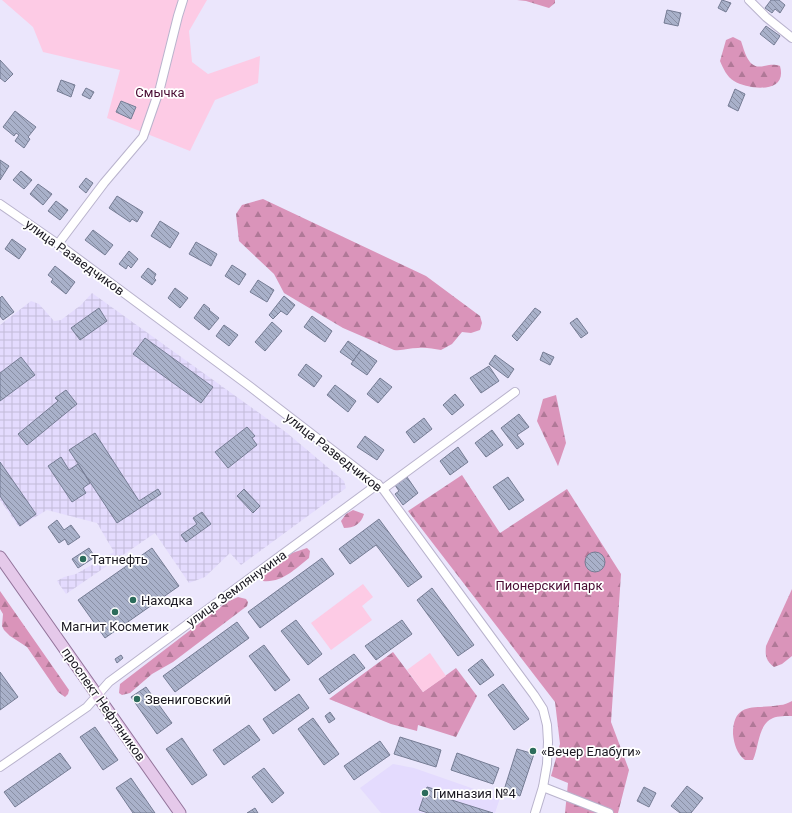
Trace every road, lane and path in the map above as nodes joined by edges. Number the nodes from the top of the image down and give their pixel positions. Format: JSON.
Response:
{"nodes":[{"id":1,"x":183,"y":0,"type":"edge"},
{"id":2,"x":749,"y":0,"type":"edge"},
{"id":3,"x":792,"y":38,"type":"edge"},
{"id":4,"x":0,"y":204,"type":"edge"},
{"id":5,"x":58,"y":244,"type":"junction"},
{"id":6,"x":515,"y":392,"type":"dead end"},
{"id":7,"x":381,"y":486,"type":"junction"},
{"id":8,"x":0,"y":557,"type":"edge"},
{"id":9,"x":97,"y":694,"type":"junction"},
{"id":10,"x":0,"y":767,"type":"edge"},
{"id":11,"x":542,"y":787,"type":"junction"},
{"id":12,"x":180,"y":813,"type":"edge"},
{"id":13,"x":535,"y":813,"type":"edge"},
{"id":14,"x":609,"y":813,"type":"edge"}],
"edges":[{"from":1,"to":5,"type":"street"},
{"from":2,"to":3,"type":"street"},
{"from":4,"to":5,"type":"street","name":"улица Разведчиков"},
{"from":5,"to":7,"type":"street","name":"улица Разведчиков"},
{"from":6,"to":7,"type":"street","name":"улица Землянухина"},
{"from":7,"to":9,"type":"street","name":"улица Землянухина"},
{"from":7,"to":11,"type":"street","name":"улица Разведчиков"},
{"from":8,"to":9,"type":"main road","name":"проспект Нефтяников"},
{"from":9,"to":10,"type":"street","name":"улица Землянухина"},
{"from":9,"to":12,"type":"main road","name":"проспект Нефтяников"},
{"from":11,"to":13,"type":"street","name":"улица Разведчиков"},
{"from":11,"to":14,"type":"street"}]}
